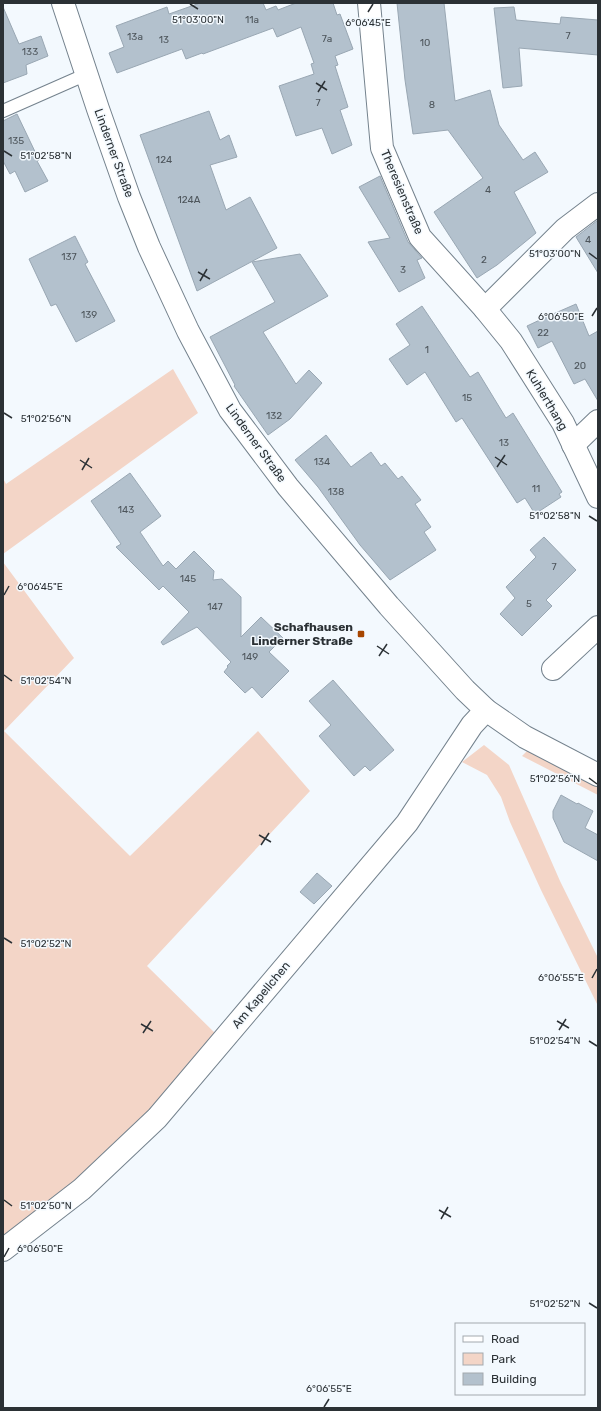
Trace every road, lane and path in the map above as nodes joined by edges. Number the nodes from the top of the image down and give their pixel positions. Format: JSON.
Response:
{"nodes":[{"id":1,"x":63,"y":3,"type":"edge"},
{"id":2,"x":369,"y":3,"type":"edge"},
{"id":3,"x":87,"y":74,"type":"junction"},
{"id":4,"x":3,"y":111,"type":"edge"},
{"id":5,"x":598,"y":204,"type":"edge"},
{"id":6,"x":485,"y":309,"type":"junction"},
{"id":7,"x":598,"y":421,"type":"edge"},
{"id":8,"x":573,"y":445,"type":"junction"},
{"id":9,"x":598,"y":498,"type":"edge"},
{"id":10,"x":598,"y":627,"type":"edge"},
{"id":11,"x":553,"y":669,"type":"dead end"},
{"id":12,"x":486,"y":710,"type":"junction"},
{"id":13,"x":598,"y":775,"type":"edge"},
{"id":14,"x":3,"y":1250,"type":"edge"}],
"edges":[{"from":1,"to":3,"type":"street","name":"Linderner Straße"},
{"from":2,"to":6,"type":"street","name":"Theresienstraße"},
{"from":3,"to":4,"type":"lane"},
{"from":3,"to":12,"type":"street","name":"Linderner Straße"},
{"from":5,"to":6,"type":"street"},
{"from":6,"to":8,"type":"street","name":"Kuhlerthang"},
{"from":7,"to":8,"type":"street"},
{"from":8,"to":9,"type":"street","name":"Kuhlerthang"},
{"from":10,"to":11,"type":"street"},
{"from":12,"to":13,"type":"street","name":"Linderner Straße"},
{"from":12,"to":14,"type":"street","name":"Am Kapellchen"}]}
